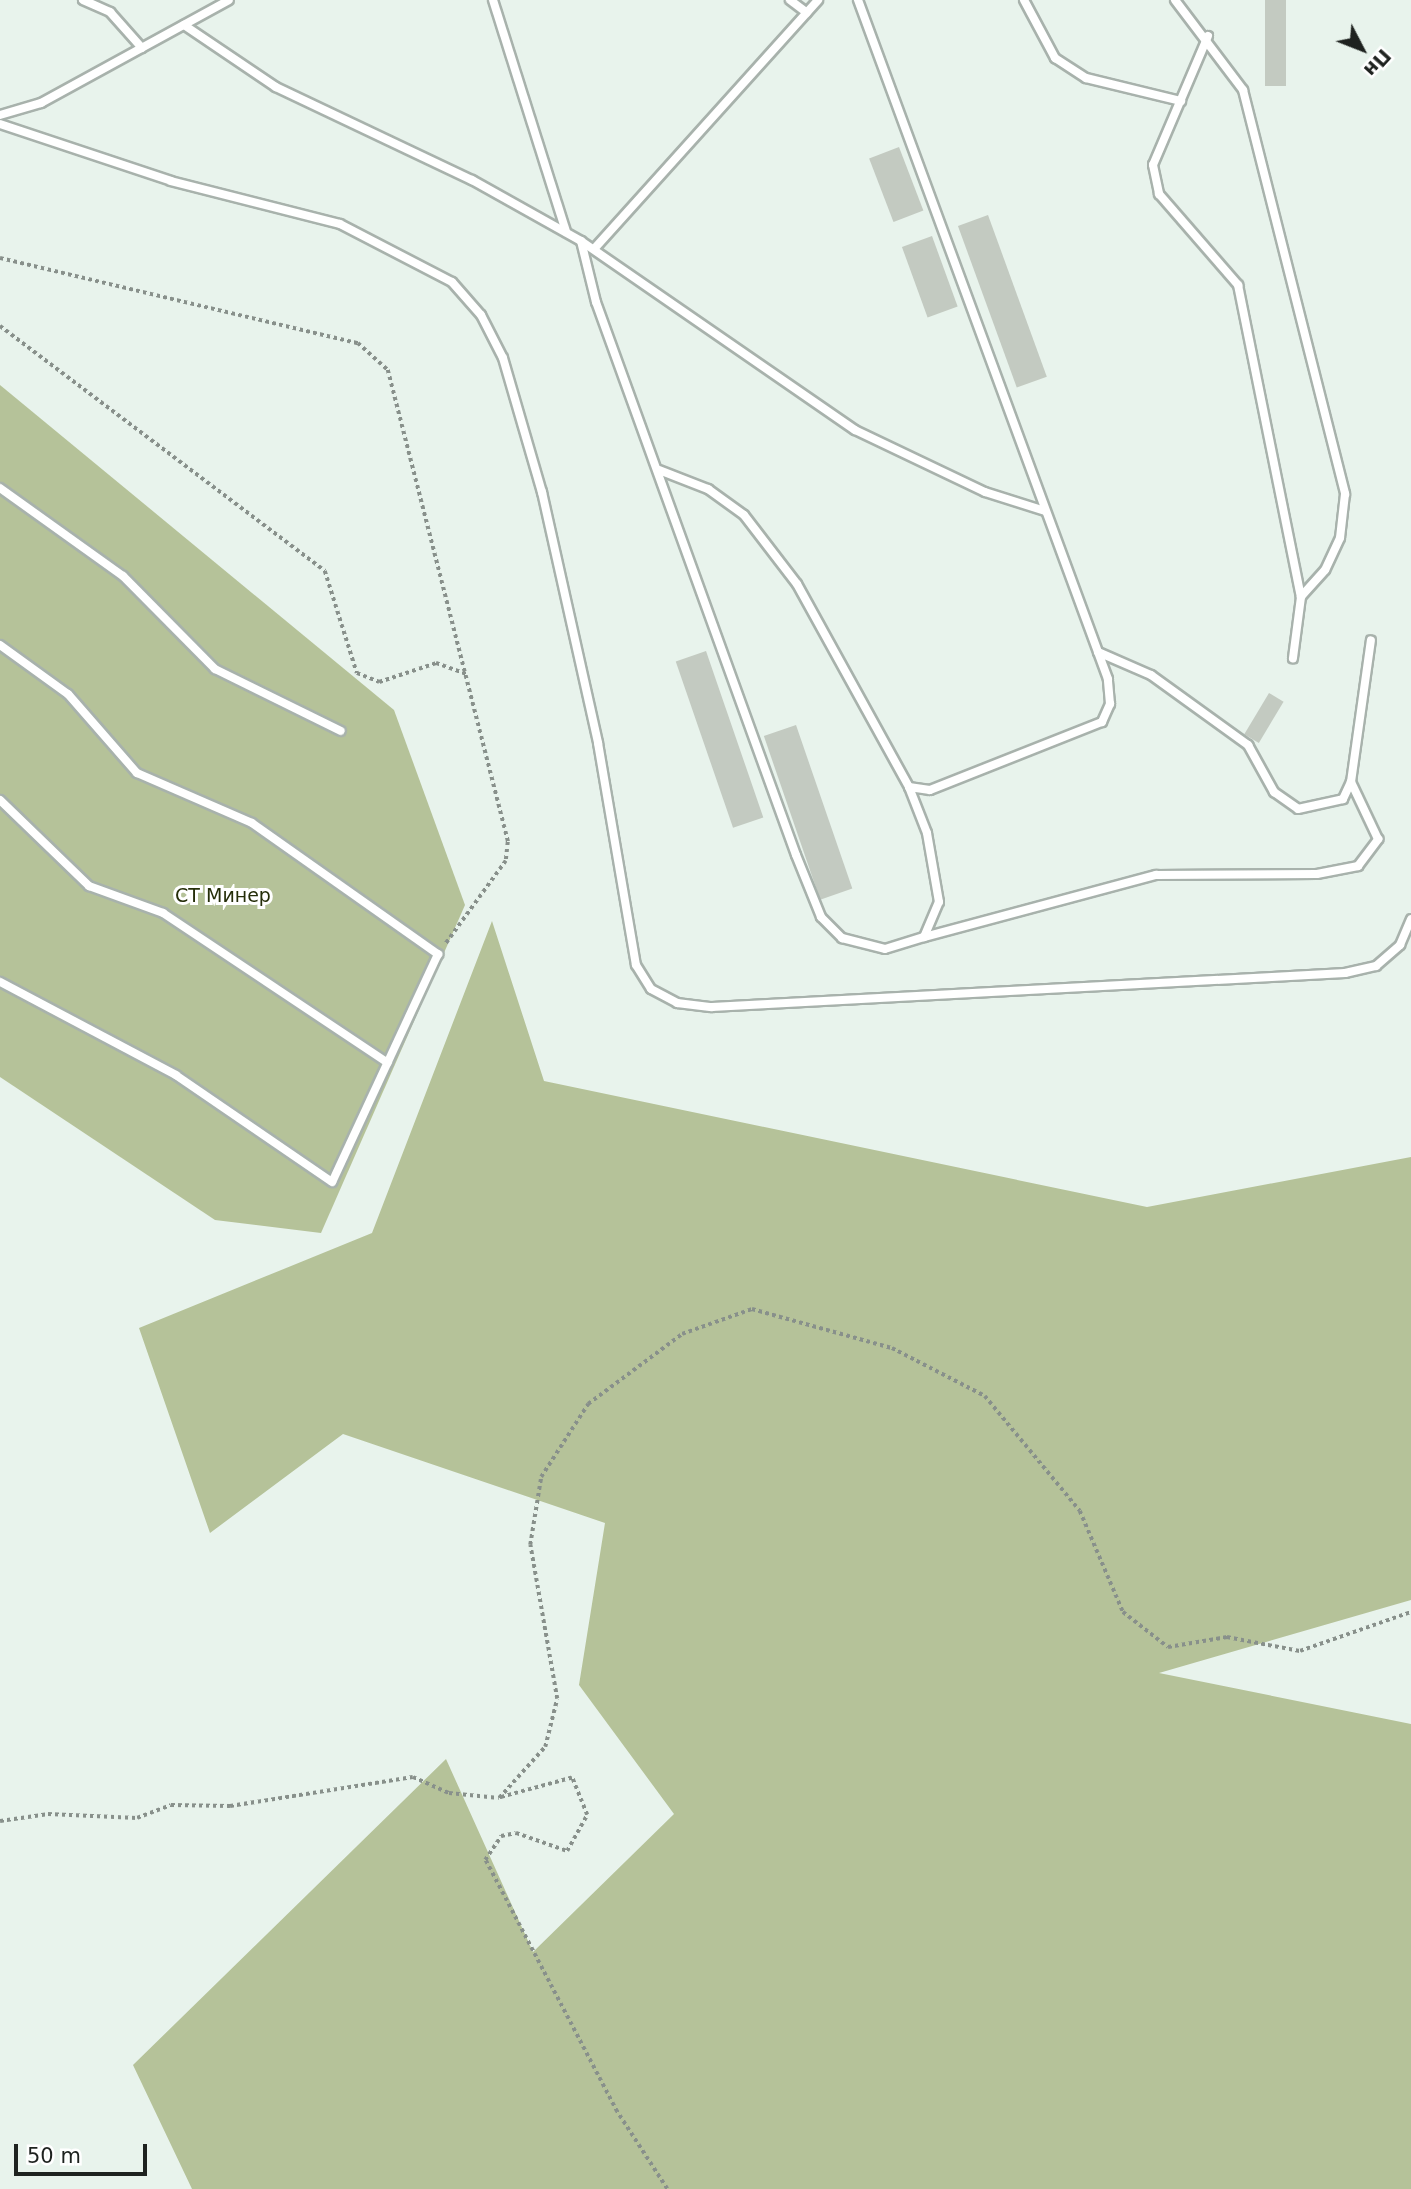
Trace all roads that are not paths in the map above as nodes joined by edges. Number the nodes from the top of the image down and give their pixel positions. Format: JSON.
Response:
{"nodes":[{"id":1,"x":83,"y":0,"type":"edge"},
{"id":2,"x":229,"y":0,"type":"edge"},
{"id":3,"x":493,"y":0,"type":"edge"},
{"id":4,"x":790,"y":0,"type":"edge"},
{"id":5,"x":818,"y":0,"type":"edge"},
{"id":6,"x":858,"y":0,"type":"edge"},
{"id":7,"x":1024,"y":0,"type":"edge"},
{"id":8,"x":1175,"y":0,"type":"edge"},
{"id":9,"x":807,"y":13,"type":"junction"},
{"id":10,"x":184,"y":24,"type":"junction"},
{"id":11,"x":1208,"y":36,"type":"junction"},
{"id":12,"x":142,"y":48,"type":"junction"},
{"id":13,"x":1181,"y":101,"type":"junction"},
{"id":14,"x":0,"y":115,"type":"edge"},
{"id":15,"x":0,"y":124,"type":"edge"},
{"id":16,"x":566,"y":232,"type":"junction"},
{"id":17,"x":581,"y":241,"type":"junction"},
{"id":18,"x":594,"y":249,"type":"junction"},
{"id":19,"x":659,"y":470,"type":"junction"},
{"id":20,"x":0,"y":488,"type":"edge"},
{"id":21,"x":1045,"y":511,"type":"junction"},
{"id":22,"x":1301,"y":597,"type":"junction"},
{"id":23,"x":1371,"y":640,"type":"dead end"},
{"id":24,"x":0,"y":645,"type":"edge"},
{"id":25,"x":1098,"y":652,"type":"junction"},
{"id":26,"x":1293,"y":658,"type":"dead end"},
{"id":27,"x":341,"y":732,"type":"dead end"},
{"id":28,"x":1351,"y":782,"type":"junction"},
{"id":29,"x":909,"y":787,"type":"junction"},
{"id":30,"x":0,"y":800,"type":"edge"},
{"id":31,"x":1411,"y":919,"type":"edge"},
{"id":32,"x":924,"y":937,"type":"junction"},
{"id":33,"x":0,"y":982,"type":"edge"},
{"id":34,"x":388,"y":1063,"type":"junction"}],
"edges":[{"from":1,"to":12,"type":"lane"},
{"from":2,"to":10,"type":"lane"},
{"from":3,"to":16,"type":"lane"},
{"from":4,"to":9,"type":"lane"},
{"from":5,"to":9,"type":"lane"},
{"from":6,"to":21,"type":"lane"},
{"from":7,"to":13,"type":"lane"},
{"from":8,"to":11,"type":"lane"},
{"from":9,"to":18,"type":"lane"},
{"from":10,"to":12,"type":"lane"},
{"from":10,"to":16,"type":"lane"},
{"from":11,"to":13,"type":"lane"},
{"from":11,"to":22,"type":"lane"},
{"from":12,"to":14,"type":"lane"},
{"from":13,"to":22,"type":"lane"},
{"from":15,"to":31,"type":"lane"},
{"from":16,"to":17,"type":"lane"},
{"from":17,"to":18,"type":"lane"},
{"from":17,"to":19,"type":"lane"},
{"from":18,"to":21,"type":"lane"},
{"from":19,"to":29,"type":"lane"},
{"from":19,"to":32,"type":"lane"},
{"from":20,"to":27,"type":"lane"},
{"from":21,"to":25,"type":"lane"},
{"from":22,"to":26,"type":"lane"},
{"from":23,"to":28,"type":"lane"},
{"from":24,"to":34,"type":"lane"},
{"from":25,"to":28,"type":"lane"},
{"from":25,"to":29,"type":"lane"},
{"from":28,"to":32,"type":"lane"},
{"from":29,"to":32,"type":"lane"},
{"from":30,"to":34,"type":"lane"},
{"from":33,"to":34,"type":"lane"}]}
